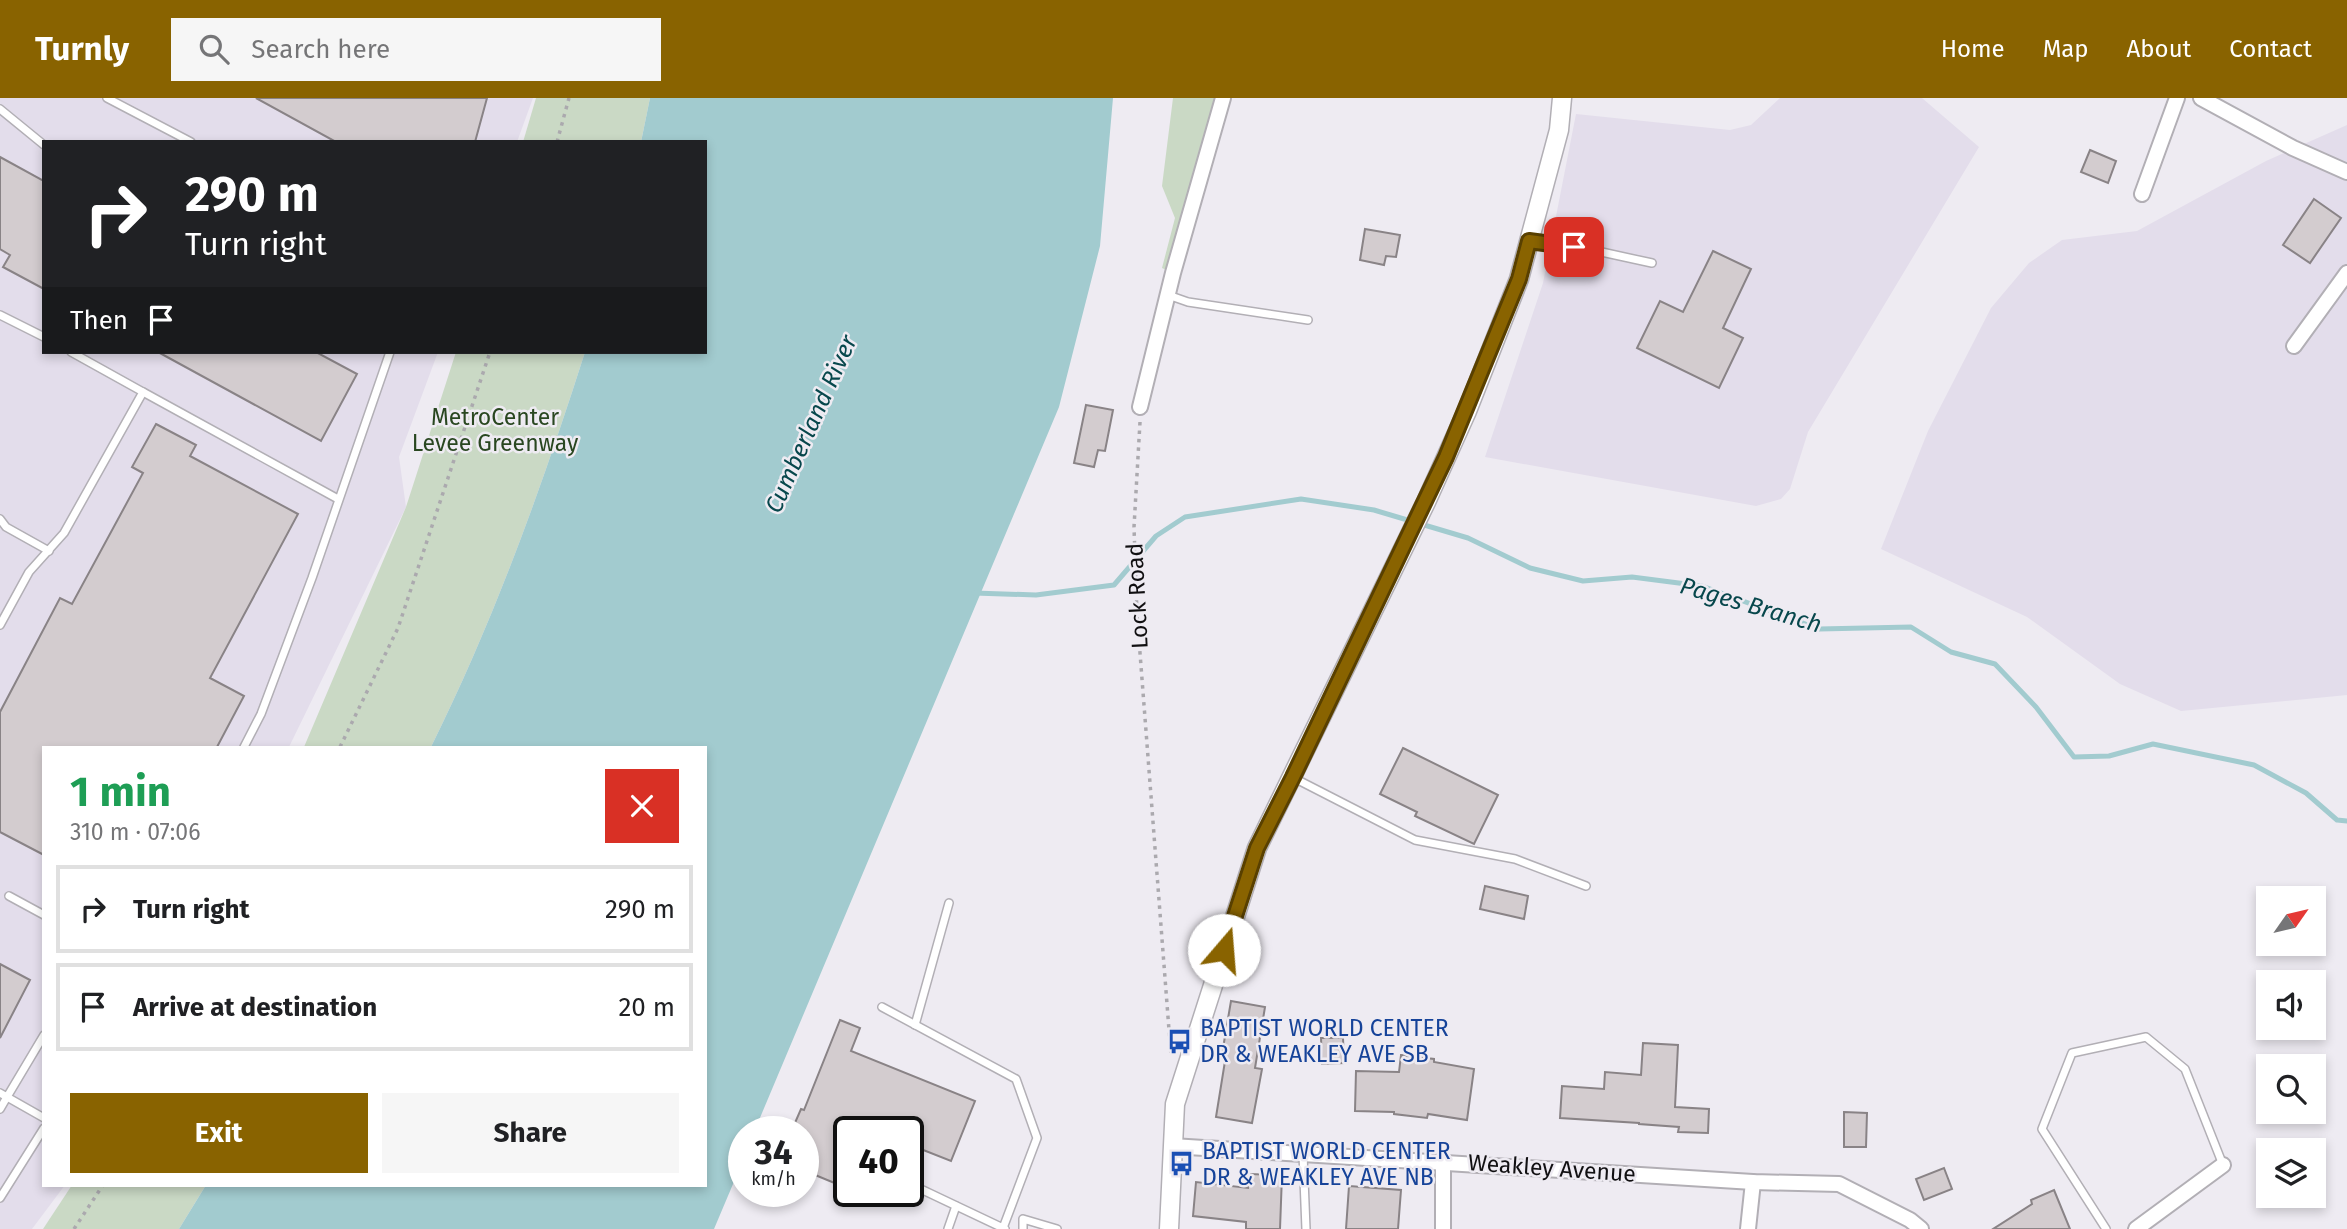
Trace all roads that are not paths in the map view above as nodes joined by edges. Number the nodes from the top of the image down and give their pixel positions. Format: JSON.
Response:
{"nodes":[{"id":1,"x":107,"y":98,"type":"edge"},
{"id":2,"x":1223,"y":98,"type":"edge"},
{"id":3,"x":1562,"y":98,"type":"edge"},
{"id":4,"x":2176,"y":98,"type":"edge"},
{"id":5,"x":2201,"y":98,"type":"edge"},
{"id":6,"x":0,"y":109,"type":"edge"},
{"id":7,"x":187,"y":140,"type":"edge"},
{"id":8,"x":42,"y":143,"type":"edge"},
{"id":9,"x":2347,"y":172,"type":"edge"},
{"id":10,"x":2142,"y":194,"type":"dead end"},
{"id":11,"x":1529,"y":241,"type":"junction"},
{"id":12,"x":1652,"y":263,"type":"dead end"},
{"id":13,"x":2347,"y":273,"type":"edge"},
{"id":14,"x":1168,"y":295,"type":"junction"},
{"id":15,"x":0,"y":315,"type":"edge"},
{"id":16,"x":1308,"y":320,"type":"dead end"},
{"id":17,"x":42,"y":336,"type":"edge"},
{"id":18,"x":2294,"y":346,"type":"dead end"},
{"id":19,"x":75,"y":354,"type":"edge"},
{"id":20,"x":389,"y":354,"type":"edge"},
{"id":21,"x":143,"y":392,"type":"junction"},
{"id":22,"x":1140,"y":407,"type":"road end"},
{"id":23,"x":338,"y":499,"type":"junction"},
{"id":24,"x":0,"y":519,"type":"edge"},
{"id":25,"x":49,"y":551,"type":"junction"},
{"id":26,"x":0,"y":625,"type":"edge"},
{"id":27,"x":245,"y":746,"type":"edge"},
{"id":28,"x":1293,"y":777,"type":"junction"},
{"id":29,"x":1586,"y":886,"type":"dead end"},
{"id":30,"x":9,"y":896,"type":"dead end"},
{"id":31,"x":949,"y":903,"type":"dead end"},
{"id":32,"x":42,"y":914,"type":"edge"},
{"id":33,"x":882,"y":1007,"type":"dead end"},
{"id":34,"x":915,"y":1025,"type":"junction"},
{"id":35,"x":42,"y":1038,"type":"edge"},
{"id":36,"x":4,"y":1095,"type":"edge"},
{"id":37,"x":0,"y":1109,"type":"edge"},
{"id":38,"x":42,"y":1117,"type":"edge"},
{"id":39,"x":42,"y":1131,"type":"edge"},
{"id":40,"x":1172,"y":1146,"type":"junction"},
{"id":41,"x":1303,"y":1153,"type":"junction"},
{"id":42,"x":1443,"y":1161,"type":"junction"},
{"id":43,"x":2223,"y":1165,"type":"joint"},
{"id":44,"x":1753,"y":1182,"type":"junction"},
{"id":45,"x":924,"y":1191,"type":"edge"},
{"id":46,"x":0,"y":1198,"type":"edge"},
{"id":47,"x":956,"y":1206,"type":"junction"},
{"id":48,"x":1004,"y":1228,"type":"edge"},
{"id":49,"x":948,"y":1229,"type":"edge"},
{"id":50,"x":1023,"y":1229,"type":"edge"},
{"id":51,"x":1057,"y":1229,"type":"edge"},
{"id":52,"x":1169,"y":1229,"type":"edge"},
{"id":53,"x":1306,"y":1229,"type":"edge"},
{"id":54,"x":1443,"y":1229,"type":"edge"},
{"id":55,"x":1748,"y":1229,"type":"edge"},
{"id":56,"x":1921,"y":1229,"type":"edge"},
{"id":57,"x":2106,"y":1229,"type":"edge"},
{"id":58,"x":2136,"y":1229,"type":"edge"}],
"edges":[{"from":1,"to":7,"type":"lane"},
{"from":2,"to":14,"type":"street"},
{"from":3,"to":11,"type":"street"},
{"from":4,"to":10,"type":"street"},
{"from":5,"to":9,"type":"street"},
{"from":6,"to":8,"type":"lane"},
{"from":11,"to":12,"type":"lane"},
{"from":11,"to":28,"type":"street"},
{"from":13,"to":18,"type":"street"},
{"from":14,"to":16,"type":"lane"},
{"from":14,"to":22,"type":"street"},
{"from":15,"to":17,"type":"lane"},
{"from":19,"to":21,"type":"lane"},
{"from":20,"to":23,"type":"lane"},
{"from":21,"to":23,"type":"lane"},
{"from":21,"to":25,"type":"lane"},
{"from":23,"to":27,"type":"lane"},
{"from":24,"to":25,"type":"lane"},
{"from":25,"to":26,"type":"lane"},
{"from":28,"to":29,"type":"lane"},
{"from":28,"to":40,"type":"street"},
{"from":30,"to":32,"type":"lane"},
{"from":31,"to":34,"type":"lane"},
{"from":33,"to":34,"type":"lane"},
{"from":34,"to":48,"type":"lane"},
{"from":35,"to":36,"type":"lane"},
{"from":36,"to":37,"type":"lane"},
{"from":36,"to":38,"type":"lane"},
{"from":39,"to":46,"type":"lane"},
{"from":40,"to":41,"type":"street","name":"Weakley Avenue"},
{"from":40,"to":52,"type":"street"},
{"from":41,"to":42,"type":"street","name":"Weakley Avenue"},
{"from":41,"to":53,"type":"lane"},
{"from":42,"to":44,"type":"street","name":"Weakley Avenue"},
{"from":42,"to":54,"type":"street"},
{"from":43,"to":57,"type":"lane"},
{"from":43,"to":58,"type":"street"},
{"from":44,"to":55,"type":"street"},
{"from":44,"to":56,"type":"street","name":"Weakley Avenue"},
{"from":45,"to":47,"type":"lane"},
{"from":47,"to":48,"type":"lane"},
{"from":47,"to":49,"type":"lane"},
{"from":50,"to":51,"type":"lane"}]}
